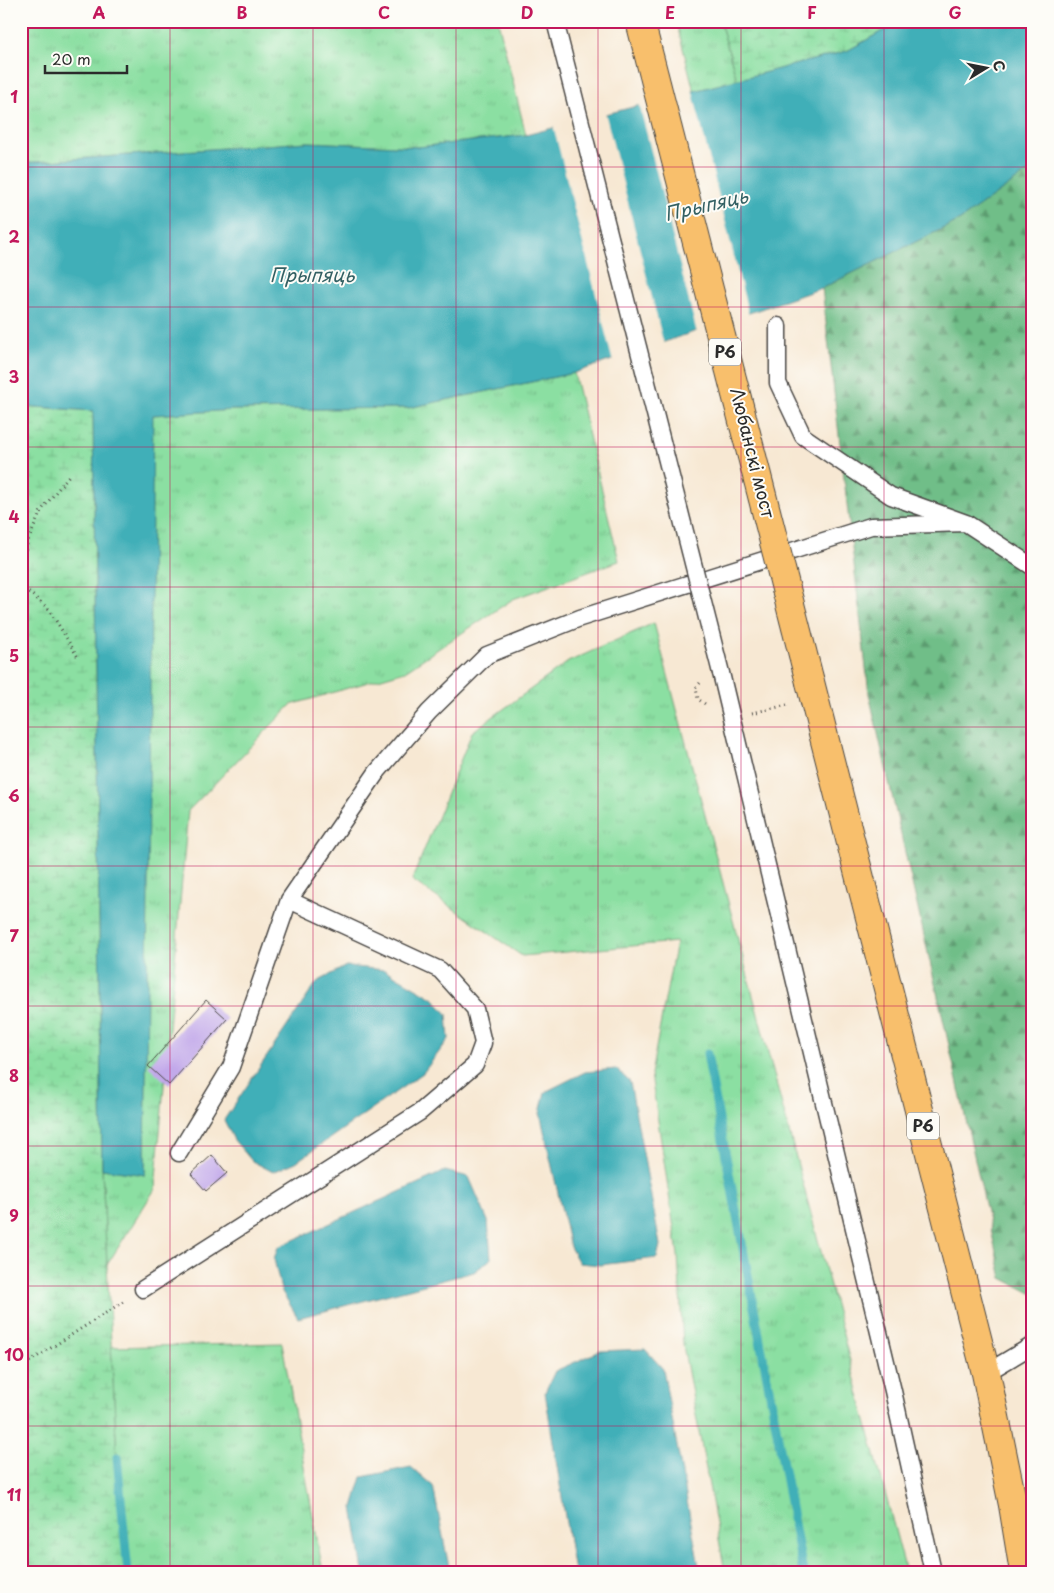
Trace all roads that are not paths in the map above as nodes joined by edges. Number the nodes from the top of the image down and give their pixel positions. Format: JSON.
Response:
{"nodes":[{"id":1,"x":555,"y":21,"type":"edge"},
{"id":2,"x":640,"y":21,"type":"edge"},
{"id":3,"x":778,"y":326,"type":"dead end"},
{"id":4,"x":966,"y":523,"type":"junction"},
{"id":5,"x":1033,"y":567,"type":"edge"},
{"id":6,"x":289,"y":900,"type":"junction"},
{"id":7,"x":179,"y":1152,"type":"dead end"},
{"id":8,"x":143,"y":1289,"type":"road end"},
{"id":9,"x":1033,"y":1345,"type":"edge"},
{"id":10,"x":986,"y":1373,"type":"junction"},
{"id":11,"x":933,"y":1572,"type":"edge"},
{"id":12,"x":1024,"y":1572,"type":"edge"}],
"edges":[{"from":1,"to":11,"type":"lane","bridge":true},
{"from":2,"to":10,"type":"main road","name":"Любанскі мост","number":"Р6","bridge":true},
{"from":3,"to":4,"type":"lane"},
{"from":4,"to":5,"type":"lane"},
{"from":4,"to":6,"type":"lane"},
{"from":6,"to":7,"type":"lane"},
{"from":6,"to":8,"type":"lane"},
{"from":9,"to":10,"type":"lane"},
{"from":10,"to":12,"type":"main road","number":"Р6"}]}
